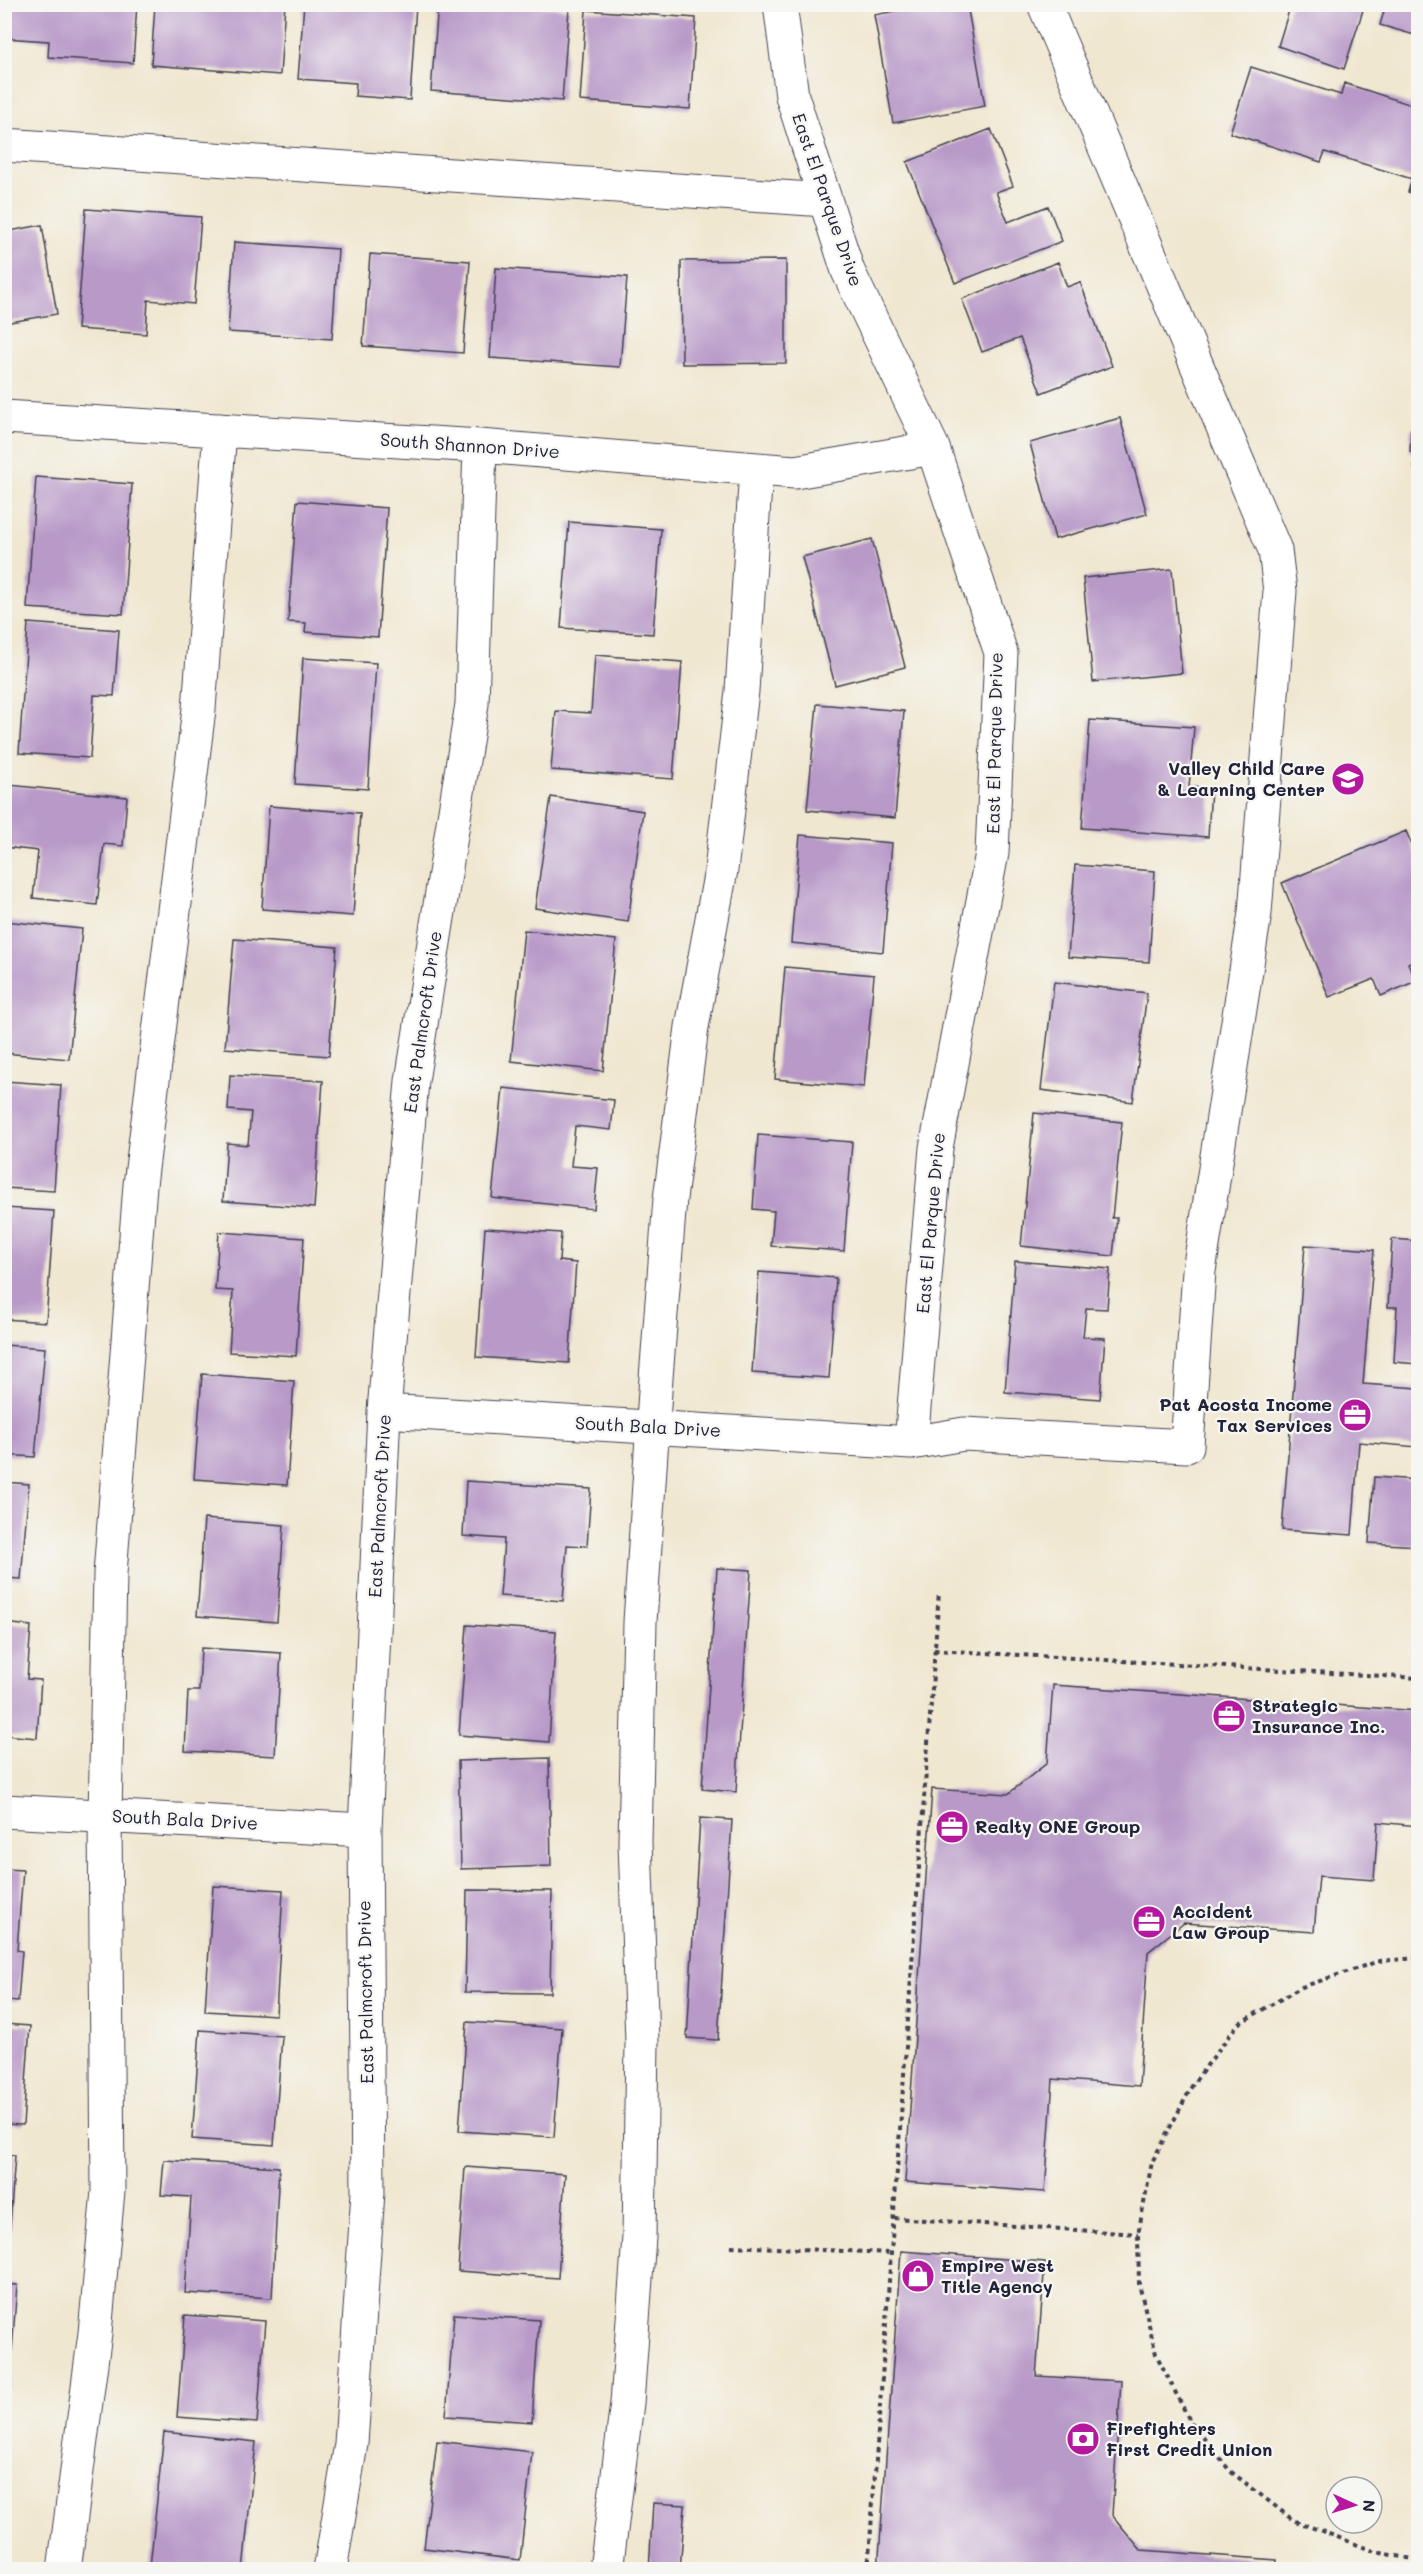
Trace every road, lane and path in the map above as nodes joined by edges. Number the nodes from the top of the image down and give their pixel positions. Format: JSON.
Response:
{"nodes":[{"id":1,"x":780,"y":4,"type":"edge"},
{"id":2,"x":1044,"y":4,"type":"edge"},
{"id":3,"x":4,"y":145,"type":"edge"},
{"id":4,"x":825,"y":200,"type":"junction"},
{"id":5,"x":4,"y":417,"type":"edge"},
{"id":6,"x":220,"y":430,"type":"junction"},
{"id":7,"x":480,"y":446,"type":"junction"},
{"id":8,"x":933,"y":448,"type":"junction"},
{"id":9,"x":756,"y":469,"type":"junction"},
{"id":10,"x":384,"y":1411,"type":"junction"},
{"id":11,"x":652,"y":1427,"type":"junction"},
{"id":12,"x":911,"y":1443,"type":"junction"},
{"id":13,"x":939,"y":1592,"type":"dead end"},
{"id":14,"x":934,"y":1650,"type":"junction"},
{"id":15,"x":1419,"y":1678,"type":"edge"},
{"id":16,"x":4,"y":1811,"type":"edge"},
{"id":17,"x":105,"y":1816,"type":"junction"},
{"id":18,"x":365,"y":1830,"type":"junction"},
{"id":19,"x":1419,"y":1958,"type":"edge"},
{"id":20,"x":894,"y":2218,"type":"junction"},
{"id":21,"x":1138,"y":2234,"type":"junction"},
{"id":22,"x":731,"y":2246,"type":"dead end"},
{"id":23,"x":891,"y":2253,"type":"junction"},
{"id":24,"x":1419,"y":2559,"type":"edge"},
{"id":25,"x":64,"y":2570,"type":"edge"},
{"id":26,"x":330,"y":2570,"type":"edge"},
{"id":27,"x":606,"y":2570,"type":"edge"},
{"id":28,"x":868,"y":2570,"type":"edge"}],
"edges":[{"from":1,"to":4,"type":"street","name":"East El Parque Drive"},
{"from":2,"to":12,"type":"street","name":"South Bala Drive"},
{"from":3,"to":4,"type":"street"},
{"from":4,"to":8,"type":"street","name":"East El Parque Drive"},
{"from":5,"to":6,"type":"street","name":"South Shannon Drive"},
{"from":6,"to":7,"type":"street","name":"South Shannon Drive"},
{"from":6,"to":17,"type":"street"},
{"from":7,"to":9,"type":"street","name":"South Shannon Drive"},
{"from":7,"to":10,"type":"street","name":"East Palmcroft Drive"},
{"from":8,"to":9,"type":"street","name":"South Shannon Drive"},
{"from":8,"to":12,"type":"street","name":"East El Parque Drive"},
{"from":9,"to":11,"type":"street"},
{"from":10,"to":11,"type":"street","name":"South Bala Drive"},
{"from":10,"to":18,"type":"street","name":"East Palmcroft Drive"},
{"from":11,"to":12,"type":"street","name":"South Bala Drive"},
{"from":11,"to":27,"type":"street"},
{"from":13,"to":14,"type":"path"},
{"from":14,"to":15,"type":"path"},
{"from":14,"to":20,"type":"path"},
{"from":16,"to":17,"type":"street","name":"South Bala Drive"},
{"from":17,"to":18,"type":"street","name":"South Bala Drive"},
{"from":17,"to":25,"type":"street"},
{"from":18,"to":26,"type":"street","name":"East Palmcroft Drive"},
{"from":19,"to":21,"type":"path"},
{"from":20,"to":21,"type":"path"},
{"from":20,"to":23,"type":"path"},
{"from":21,"to":24,"type":"path"},
{"from":22,"to":23,"type":"path"},
{"from":23,"to":28,"type":"path"}]}
